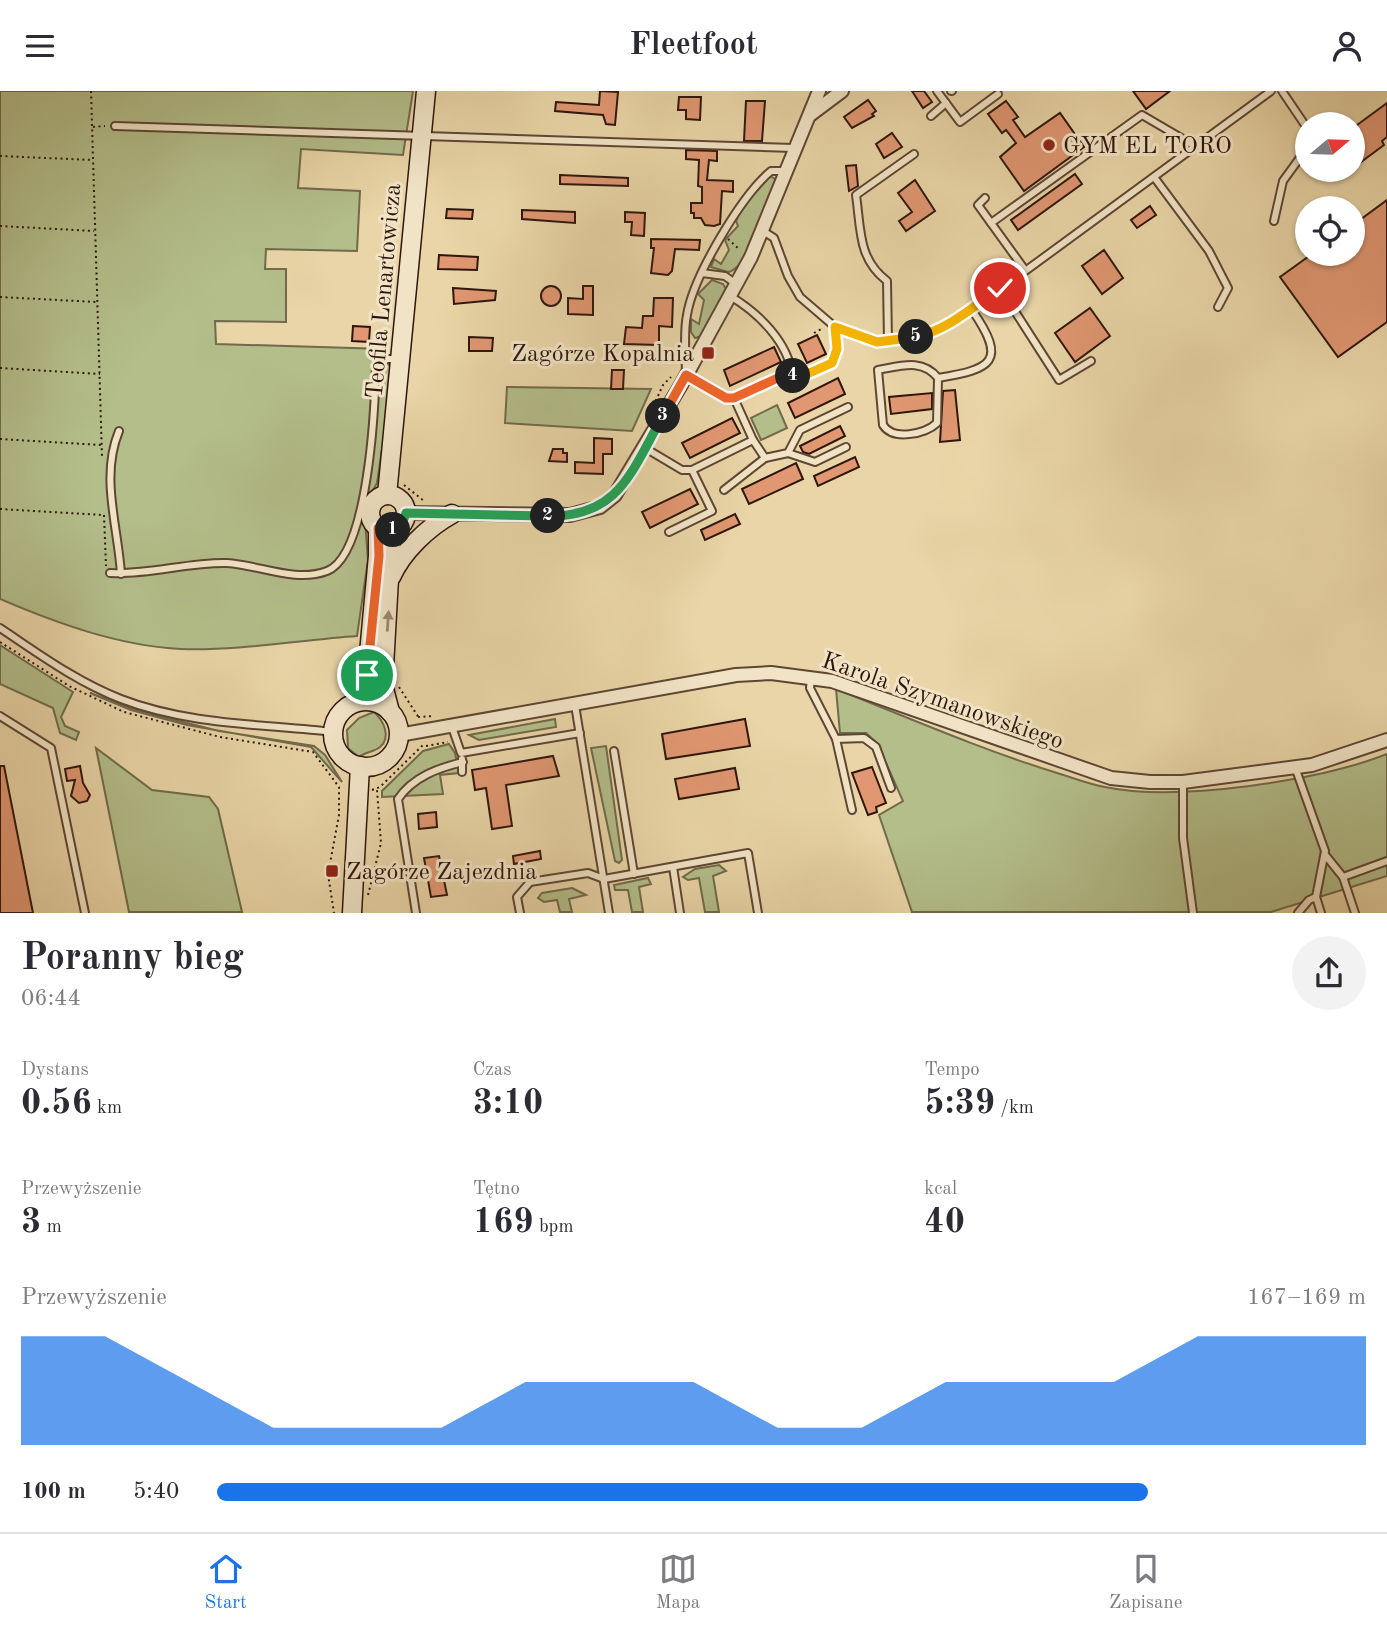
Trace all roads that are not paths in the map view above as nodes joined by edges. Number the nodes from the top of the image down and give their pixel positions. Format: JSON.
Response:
{"nodes":[{"id":1,"x":426,"y":91,"type":"edge"},
{"id":2,"x":818,"y":91,"type":"edge"},
{"id":3,"x":842,"y":91,"type":"edge"},
{"id":4,"x":937,"y":91,"type":"edge"},
{"id":5,"x":1271,"y":91,"type":"edge"},
{"id":6,"x":1282,"y":91,"type":"edge"},
{"id":7,"x":998,"y":95,"type":"dead end"},
{"id":8,"x":946,"y":103,"type":"junction"},
{"id":9,"x":1296,"y":112,"type":"edge"},
{"id":10,"x":931,"y":116,"type":"dead end"},
{"id":11,"x":807,"y":118,"type":"junction"},
{"id":12,"x":115,"y":125,"type":"road end"},
{"id":13,"x":422,"y":137,"type":"junction"},
{"id":14,"x":1195,"y":146,"type":"junction"},
{"id":15,"x":793,"y":148,"type":"junction"},
{"id":16,"x":914,"y":154,"type":"dead end"},
{"id":17,"x":1295,"y":164,"type":"edge"},
{"id":18,"x":784,"y":170,"type":"junction"},
{"id":19,"x":1154,"y":177,"type":"junction"},
{"id":20,"x":985,"y":198,"type":"dead end"},
{"id":21,"x":1274,"y":221,"type":"dead end"},
{"id":22,"x":991,"y":223,"type":"junction"},
{"id":23,"x":763,"y":231,"type":"junction"},
{"id":24,"x":1025,"y":269,"type":"junction"},
{"id":25,"x":702,"y":273,"type":"junction"},
{"id":26,"x":736,"y":284,"type":"junction"},
{"id":27,"x":1000,"y":288,"type":"junction"},
{"id":28,"x":730,"y":296,"type":"junction"},
{"id":29,"x":1218,"y":307,"type":"dead end"},
{"id":30,"x":972,"y":310,"type":"junction"},
{"id":31,"x":835,"y":327,"type":"junction"},
{"id":32,"x":685,"y":338,"type":"junction"},
{"id":33,"x":888,"y":341,"type":"junction"},
{"id":34,"x":703,"y":345,"type":"junction"},
{"id":35,"x":402,"y":359,"type":"junction"},
{"id":36,"x":1091,"y":361,"type":"dead end"},
{"id":37,"x":686,"y":375,"type":"junction"},
{"id":38,"x":792,"y":376,"type":"junction"},
{"id":39,"x":938,"y":378,"type":"junction"},
{"id":40,"x":734,"y":398,"type":"junction"},
{"id":41,"x":848,"y":407,"type":"dead end"},
{"id":42,"x":119,"y":431,"type":"dead end"},
{"id":43,"x":753,"y":440,"type":"junction"},
{"id":44,"x":846,"y":447,"type":"dead end"},
{"id":45,"x":645,"y":448,"type":"junction"},
{"id":46,"x":788,"y":453,"type":"junction"},
{"id":47,"x":765,"y":458,"type":"junction"},
{"id":48,"x":692,"y":470,"type":"junction"},
{"id":49,"x":724,"y":490,"type":"dead end"},
{"id":50,"x":387,"y":495,"type":"junction"},
{"id":51,"x":406,"y":513,"type":"junction"},
{"id":52,"x":452,"y":514,"type":"junction"},
{"id":53,"x":387,"y":529,"type":"junction"},
{"id":54,"x":669,"y":532,"type":"dead end"},
{"id":55,"x":110,"y":573,"type":"road end"},
{"id":56,"x":121,"y":573,"type":"junction"},
{"id":57,"x":391,"y":577,"type":"junction"},
{"id":58,"x":0,"y":628,"type":"edge"},
{"id":59,"x":811,"y":676,"type":"junction"},
{"id":60,"x":359,"y":701,"type":"junction"},
{"id":61,"x":575,"y":705,"type":"junction"},
{"id":62,"x":390,"y":712,"type":"junction"},
{"id":63,"x":0,"y":716,"type":"edge"},
{"id":64,"x":452,"y":727,"type":"junction"},
{"id":65,"x":333,"y":732,"type":"junction"},
{"id":66,"x":580,"y":733,"type":"junction"},
{"id":67,"x":398,"y":736,"type":"junction"},
{"id":68,"x":836,"y":739,"type":"junction"},
{"id":69,"x":1387,"y":740,"type":"edge"},
{"id":70,"x":614,"y":751,"type":"dead end"},
{"id":71,"x":461,"y":753,"type":"junction"},
{"id":72,"x":463,"y":762,"type":"junction"},
{"id":73,"x":360,"y":766,"type":"junction"},
{"id":74,"x":1295,"y":767,"type":"junction"},
{"id":75,"x":463,"y":772,"type":"dead end"},
{"id":76,"x":1183,"y":782,"type":"junction"},
{"id":77,"x":891,"y":787,"type":"dead end"},
{"id":78,"x":852,"y":810,"type":"dead end"},
{"id":79,"x":1326,"y":856,"type":"junction"},
{"id":80,"x":1387,"y":861,"type":"edge"},
{"id":81,"x":673,"y":867,"type":"junction"},
{"id":82,"x":634,"y":874,"type":"junction"},
{"id":83,"x":1343,"y":877,"type":"junction"},
{"id":84,"x":604,"y":879,"type":"junction"},
{"id":85,"x":1316,"y":897,"type":"junction"},
{"id":86,"x":359,"y":907,"type":"edge"},
{"id":87,"x":85,"y":912,"type":"edge"},
{"id":88,"x":416,"y":912,"type":"edge"},
{"id":89,"x":520,"y":912,"type":"edge"},
{"id":90,"x":609,"y":912,"type":"edge"},
{"id":91,"x":680,"y":912,"type":"edge"},
{"id":92,"x":758,"y":912,"type":"edge"},
{"id":93,"x":1193,"y":912,"type":"edge"},
{"id":94,"x":1298,"y":912,"type":"edge"},
{"id":95,"x":1321,"y":912,"type":"edge"},
{"id":96,"x":1355,"y":912,"type":"edge"}],
"edges":[{"from":1,"to":13,"type":"street","name":"Teofila Lenartowicza"},
{"from":2,"to":11,"type":"street"},
{"from":3,"to":11,"type":"street"},
{"from":4,"to":8,"type":"lane"},
{"from":5,"to":14,"type":"lane"},
{"from":6,"to":9,"type":"lane"},
{"from":7,"to":8,"type":"lane"},
{"from":8,"to":10,"type":"lane"},
{"from":11,"to":15,"type":"street"},
{"from":12,"to":13,"type":"lane"},
{"from":13,"to":15,"type":"lane"},
{"from":13,"to":35,"type":"street","name":"Teofila Lenartowicza"},
{"from":14,"to":19,"type":"lane"},
{"from":14,"to":22,"type":"lane"},
{"from":15,"to":18,"type":"street"},
{"from":16,"to":33,"type":"lane"},
{"from":17,"to":21,"type":"lane"},
{"from":18,"to":23,"type":"street"},
{"from":18,"to":25,"type":"lane"},
{"from":19,"to":24,"type":"lane"},
{"from":19,"to":29,"type":"lane"},
{"from":20,"to":22,"type":"lane"},
{"from":22,"to":24,"type":"lane"},
{"from":23,"to":26,"type":"street"},
{"from":23,"to":31,"type":"lane"},
{"from":24,"to":27,"type":"lane"},
{"from":25,"to":26,"type":"lane"},
{"from":25,"to":32,"type":"lane"},
{"from":26,"to":28,"type":"street"},
{"from":27,"to":30,"type":"lane"},
{"from":27,"to":36,"type":"lane"},
{"from":28,"to":34,"type":"street"},
{"from":28,"to":38,"type":"lane"},
{"from":30,"to":33,"type":"lane"},
{"from":30,"to":39,"type":"lane"},
{"from":31,"to":33,"type":"lane"},
{"from":31,"to":38,"type":"lane"},
{"from":32,"to":34,"type":"lane"},
{"from":32,"to":37,"type":"lane"},
{"from":34,"to":37,"type":"street"},
{"from":35,"to":50,"type":"street","name":"Teofila Lenartowicza"},
{"from":35,"to":56,"type":"lane"},
{"from":37,"to":40,"type":"lane"},
{"from":37,"to":45,"type":"street"},
{"from":38,"to":40,"type":"lane"},
{"from":39,"to":39,"type":"lane"},
{"from":40,"to":43,"type":"lane"},
{"from":41,"to":46,"type":"lane"},
{"from":42,"to":56,"type":"lane"},
{"from":43,"to":47,"type":"lane"},
{"from":43,"to":48,"type":"lane"},
{"from":44,"to":46,"type":"lane"},
{"from":45,"to":48,"type":"lane"},
{"from":45,"to":52,"type":"street"},
{"from":46,"to":47,"type":"lane"},
{"from":47,"to":49,"type":"lane"},
{"from":48,"to":54,"type":"lane"},
{"from":50,"to":51,"type":"street"},
{"from":50,"to":53,"type":"street"},
{"from":51,"to":52,"type":"street"},
{"from":51,"to":53,"type":"street"},
{"from":52,"to":57,"type":"street"},
{"from":53,"to":57,"type":"street"},
{"from":53,"to":60,"type":"street"},
{"from":55,"to":56,"type":"lane"},
{"from":62,"to":57,"type":"street","one_way":true},
{"from":58,"to":65,"type":"lane"},
{"from":59,"to":61,"type":"street","name":"Karola Szymanowskiego"},
{"from":59,"to":68,"type":"lane"},
{"from":59,"to":76,"type":"street","name":"Karola Szymanowskiego"},
{"from":60,"to":62,"type":"street"},
{"from":60,"to":65,"type":"street"},
{"from":61,"to":64,"type":"street","name":"Karola Szymanowskiego"},
{"from":61,"to":66,"type":"lane"},
{"from":62,"to":67,"type":"street"},
{"from":63,"to":87,"type":"lane"},
{"from":64,"to":67,"type":"street","name":"Karola Szymanowskiego"},
{"from":64,"to":71,"type":"lane"},
{"from":65,"to":73,"type":"street"},
{"from":66,"to":71,"type":"lane"},
{"from":66,"to":84,"type":"lane"},
{"from":67,"to":73,"type":"street"},
{"from":68,"to":77,"type":"lane"},
{"from":68,"to":78,"type":"lane"},
{"from":69,"to":74,"type":"street","name":"Karola Szymanowskiego"},
{"from":70,"to":82,"type":"lane"},
{"from":71,"to":72,"type":"lane"},
{"from":72,"to":75,"type":"lane"},
{"from":72,"to":88,"type":"lane"},
{"from":73,"to":86,"type":"street"},
{"from":74,"to":76,"type":"street","name":"Karola Szymanowskiego"},
{"from":74,"to":79,"type":"lane"},
{"from":76,"to":93,"type":"lane"},
{"from":79,"to":83,"type":"lane"},
{"from":79,"to":85,"type":"lane"},
{"from":80,"to":83,"type":"lane"},
{"from":81,"to":82,"type":"lane"},
{"from":81,"to":91,"type":"lane"},
{"from":81,"to":92,"type":"lane"},
{"from":82,"to":84,"type":"lane"},
{"from":83,"to":96,"type":"lane"},
{"from":84,"to":89,"type":"lane"},
{"from":84,"to":90,"type":"lane"},
{"from":85,"to":94,"type":"lane"},
{"from":85,"to":95,"type":"lane"}]}
